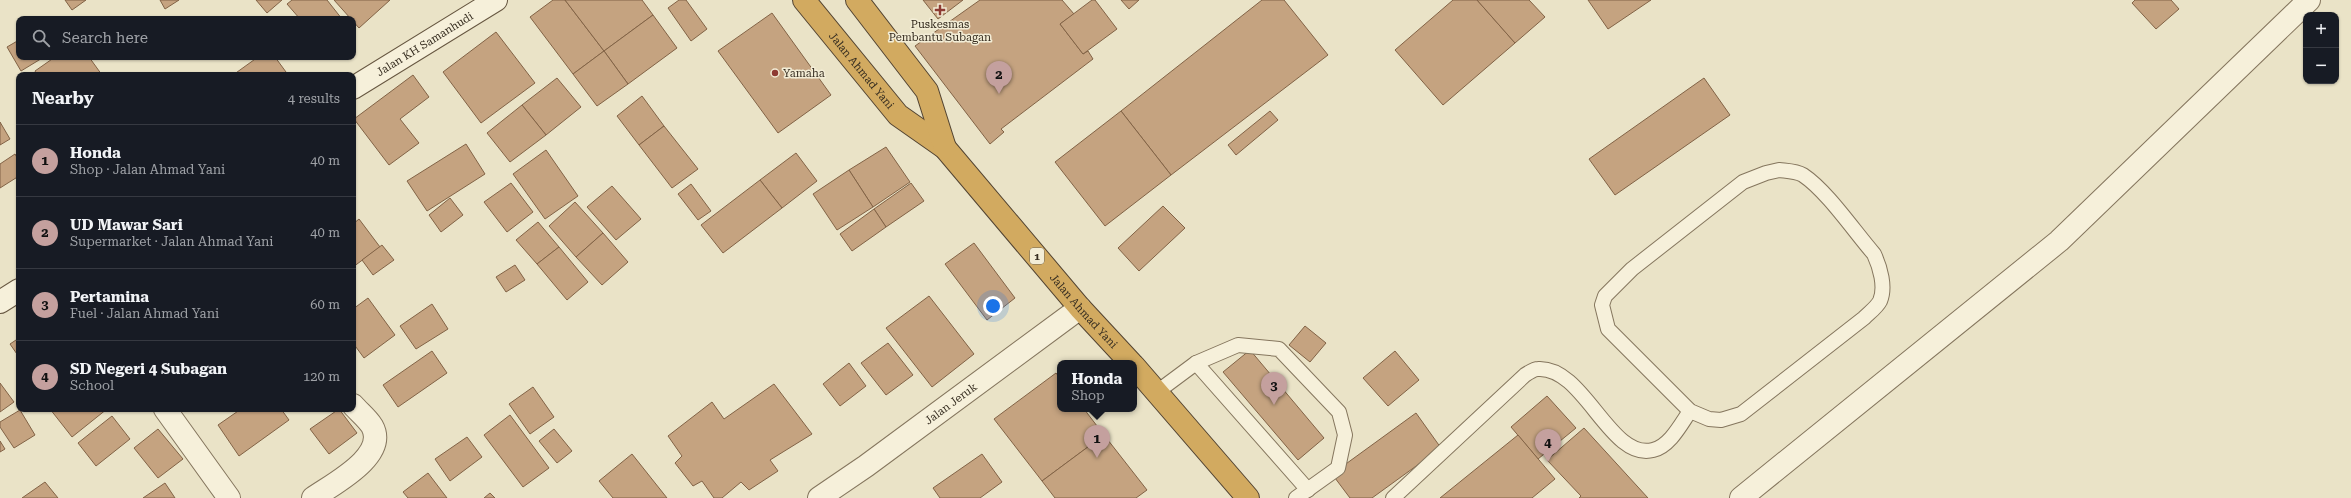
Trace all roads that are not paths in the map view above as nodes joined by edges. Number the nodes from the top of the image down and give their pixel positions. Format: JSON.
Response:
{"nodes":[{"id":1,"x":496,"y":0,"type":"edge"},
{"id":2,"x":804,"y":0,"type":"edge"},
{"id":3,"x":857,"y":0,"type":"edge"},
{"id":4,"x":2309,"y":0,"type":"edge"},
{"id":5,"x":356,"y":86,"type":"edge"},
{"id":6,"x":945,"y":148,"type":"junction"},
{"id":7,"x":16,"y":292,"type":"edge"},
{"id":8,"x":0,"y":302,"type":"edge"},
{"id":9,"x":1080,"y":308,"type":"junction"},
{"id":10,"x":1128,"y":360,"type":"edge"},
{"id":11,"x":1196,"y":364,"type":"junction"},
{"id":12,"x":1137,"y":369,"type":"edge"},
{"id":13,"x":1157,"y":392,"type":"junction"},
{"id":14,"x":356,"y":408,"type":"edge"},
{"id":15,"x":1690,"y":411,"type":"junction"},
{"id":16,"x":167,"y":412,"type":"edge"},
{"id":17,"x":1308,"y":490,"type":"junction"},
{"id":18,"x":229,"y":498,"type":"edge"},
{"id":19,"x":313,"y":498,"type":"edge"},
{"id":20,"x":819,"y":498,"type":"edge"},
{"id":21,"x":1248,"y":498,"type":"edge"},
{"id":22,"x":1296,"y":498,"type":"edge"},
{"id":23,"x":1393,"y":498,"type":"edge"},
{"id":24,"x":1741,"y":498,"type":"edge"}],
"edges":[{"from":1,"to":5,"type":"street","name":"Jalan KH Samanhudi"},
{"from":2,"to":6,"type":"highway","name":"Jalan Ahmad Yani","number":"1"},
{"from":3,"to":6,"type":"highway","name":"Jalan Ahmad Yani","number":"1"},
{"from":4,"to":24,"type":"street"},
{"from":6,"to":9,"type":"highway","name":"Jalan Ahmad Yani","number":"1"},
{"from":7,"to":8,"type":"street"},
{"from":9,"to":10,"type":"highway","name":"Jalan Ahmad Yani","number":"1"},
{"from":9,"to":20,"type":"street","name":"Jalan Jeruk"},
{"from":11,"to":13,"type":"lane"},
{"from":11,"to":17,"type":"lane"},
{"from":11,"to":17,"type":"lane"},
{"from":12,"to":13,"type":"highway"},
{"from":13,"to":21,"type":"highway"},
{"from":14,"to":19,"type":"street"},
{"from":15,"to":15,"type":"lane"},
{"from":15,"to":23,"type":"lane"},
{"from":16,"to":18,"type":"street"},
{"from":17,"to":22,"type":"lane"}]}
